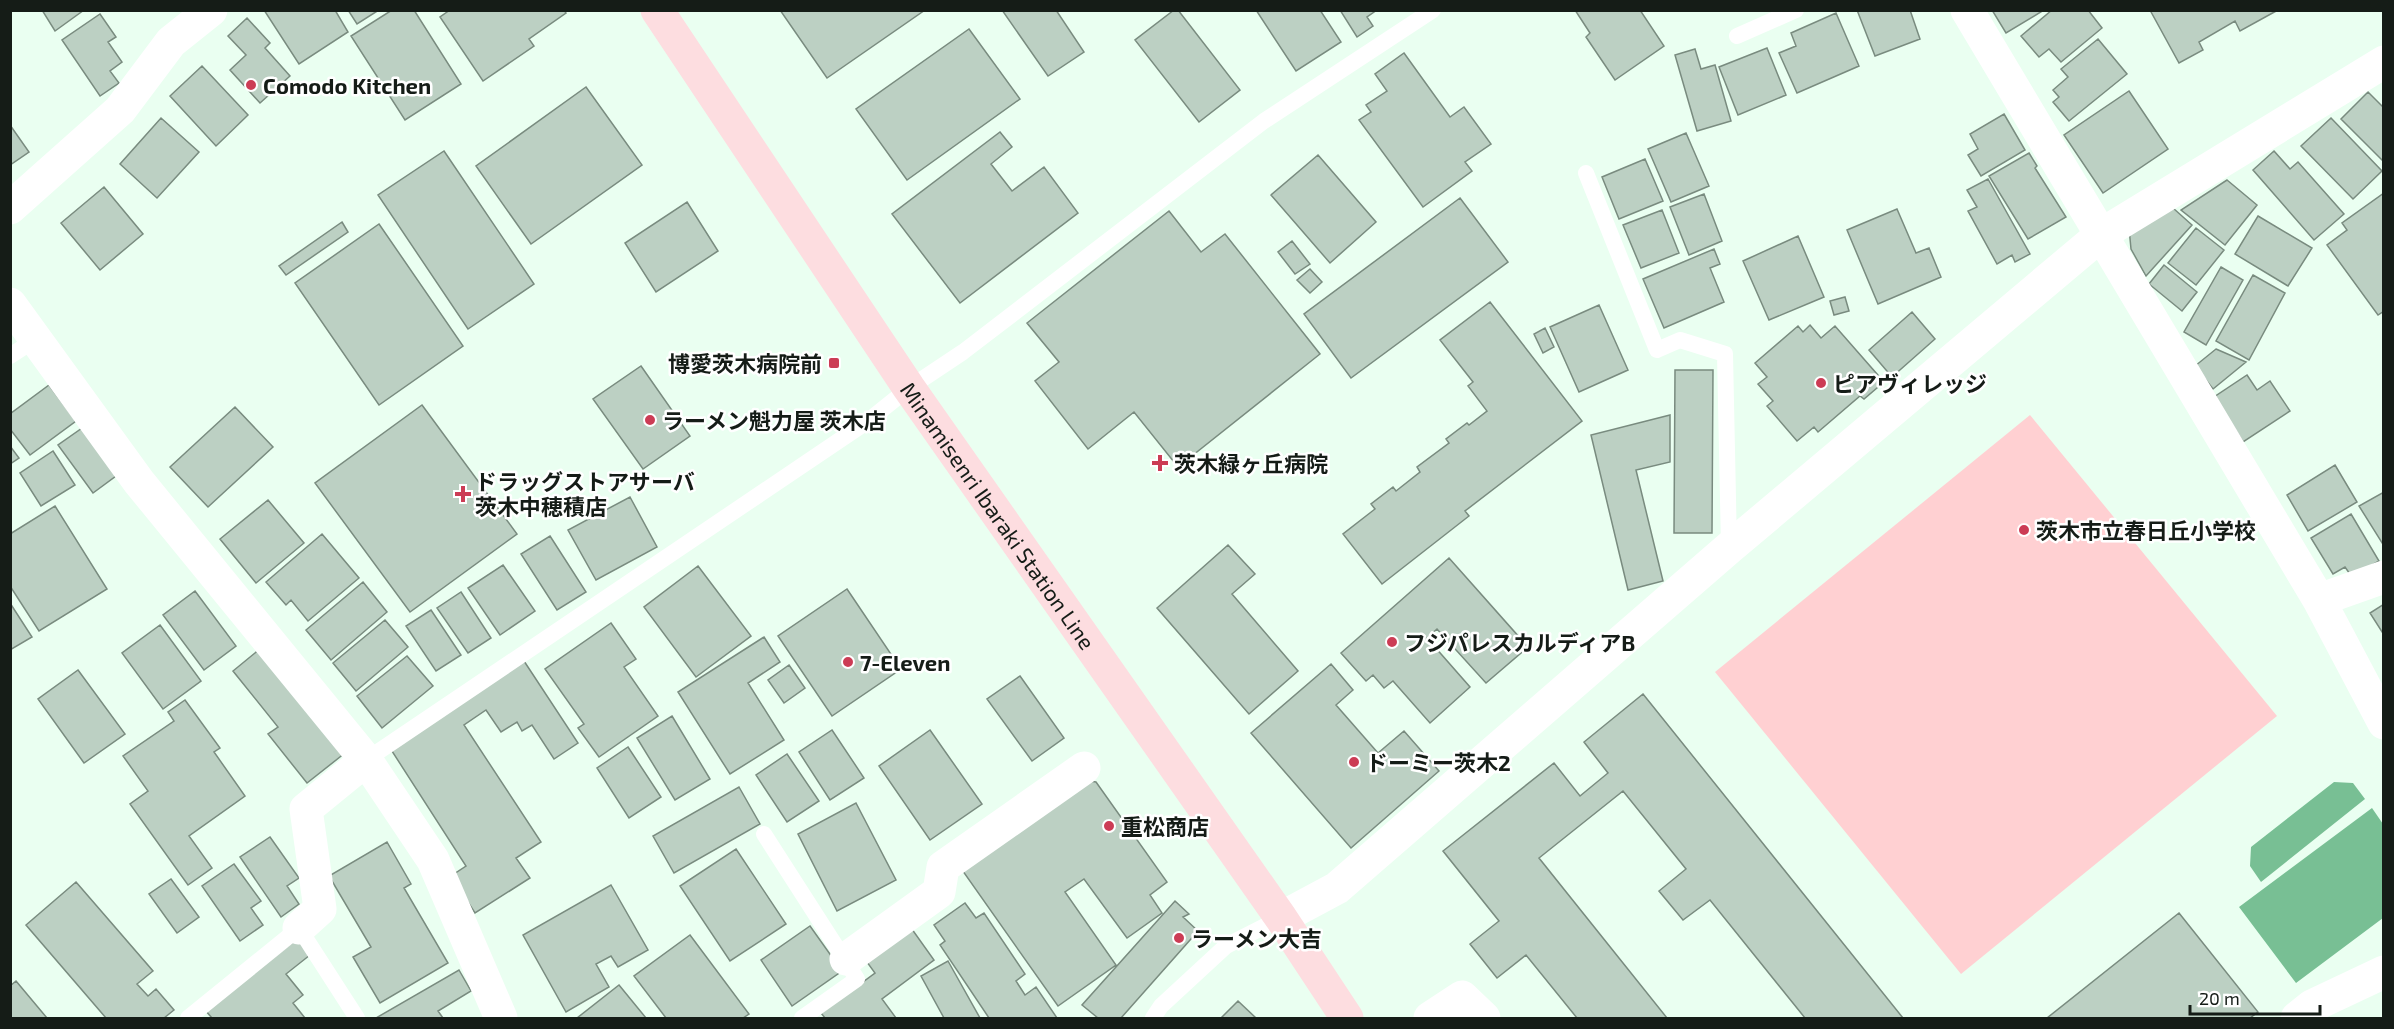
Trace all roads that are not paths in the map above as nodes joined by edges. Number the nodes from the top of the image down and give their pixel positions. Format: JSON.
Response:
{"nodes":[{"id":1,"x":211,"y":10,"type":"edge"},
{"id":2,"x":657,"y":10,"type":"edge"},
{"id":3,"x":1433,"y":10,"type":"edge"},
{"id":4,"x":1796,"y":10,"type":"edge"},
{"id":5,"x":1967,"y":10,"type":"edge"},
{"id":6,"x":1737,"y":36,"type":"dead end"},
{"id":7,"x":2384,"y":62,"type":"edge"},
{"id":8,"x":1586,"y":173,"type":"dead end"},
{"id":9,"x":10,"y":208,"type":"edge"},
{"id":10,"x":2102,"y":234,"type":"junction"},
{"id":11,"x":10,"y":304,"type":"edge"},
{"id":12,"x":23,"y":347,"type":"edge"},
{"id":13,"x":909,"y":388,"type":"junction"},
{"id":14,"x":1729,"y":548,"type":"junction"},
{"id":15,"x":2384,"y":577,"type":"edge"},
{"id":16,"x":2319,"y":600,"type":"junction"},
{"id":17,"x":2384,"y":723,"type":"edge"},
{"id":18,"x":366,"y":760,"type":"junction"},
{"id":19,"x":1084,"y":768,"type":"dead end"},
{"id":20,"x":765,"y":834,"type":"dead end"},
{"id":21,"x":1281,"y":918,"type":"junction"},
{"id":22,"x":299,"y":928,"type":"junction"},
{"id":23,"x":846,"y":959,"type":"junction"},
{"id":24,"x":2384,"y":972,"type":"edge"},
{"id":25,"x":188,"y":1018,"type":"edge"},
{"id":26,"x":357,"y":1018,"type":"edge"},
{"id":27,"x":501,"y":1018,"type":"edge"},
{"id":28,"x":802,"y":1018,"type":"edge"},
{"id":29,"x":1153,"y":1018,"type":"edge"},
{"id":30,"x":1347,"y":1018,"type":"edge"},
{"id":31,"x":1430,"y":1018,"type":"edge"},
{"id":32,"x":1484,"y":1018,"type":"edge"},
{"id":33,"x":2296,"y":1018,"type":"edge"}],
"edges":[{"from":1,"to":9,"type":"street"},
{"from":2,"to":13,"type":"main road","name":"Minamisenri Ibaraki Station Line"},
{"from":3,"to":13,"type":"lane"},
{"from":4,"to":6,"type":"lane"},
{"from":5,"to":10,"type":"street"},
{"from":7,"to":10,"type":"street"},
{"from":8,"to":14,"type":"lane"},
{"from":10,"to":14,"type":"street"},
{"from":10,"to":16,"type":"street"},
{"from":11,"to":12,"type":"street"},
{"from":12,"to":18,"type":"street"},
{"from":13,"to":18,"type":"lane"},
{"from":13,"to":21,"type":"main road","name":"Minamisenri Ibaraki Station Line"},
{"from":14,"to":21,"type":"street"},
{"from":15,"to":16,"type":"street"},
{"from":16,"to":17,"type":"street"},
{"from":18,"to":22,"type":"street"},
{"from":18,"to":27,"type":"street"},
{"from":19,"to":23,"type":"street"},
{"from":20,"to":23,"type":"lane"},
{"from":21,"to":29,"type":"lane"},
{"from":21,"to":30,"type":"main road","name":"Minamisenri Ibaraki Station Line"},
{"from":22,"to":25,"type":"lane"},
{"from":22,"to":26,"type":"lane"},
{"from":23,"to":28,"type":"lane"},
{"from":24,"to":33,"type":"street"},
{"from":31,"to":32,"type":"street"}]}
